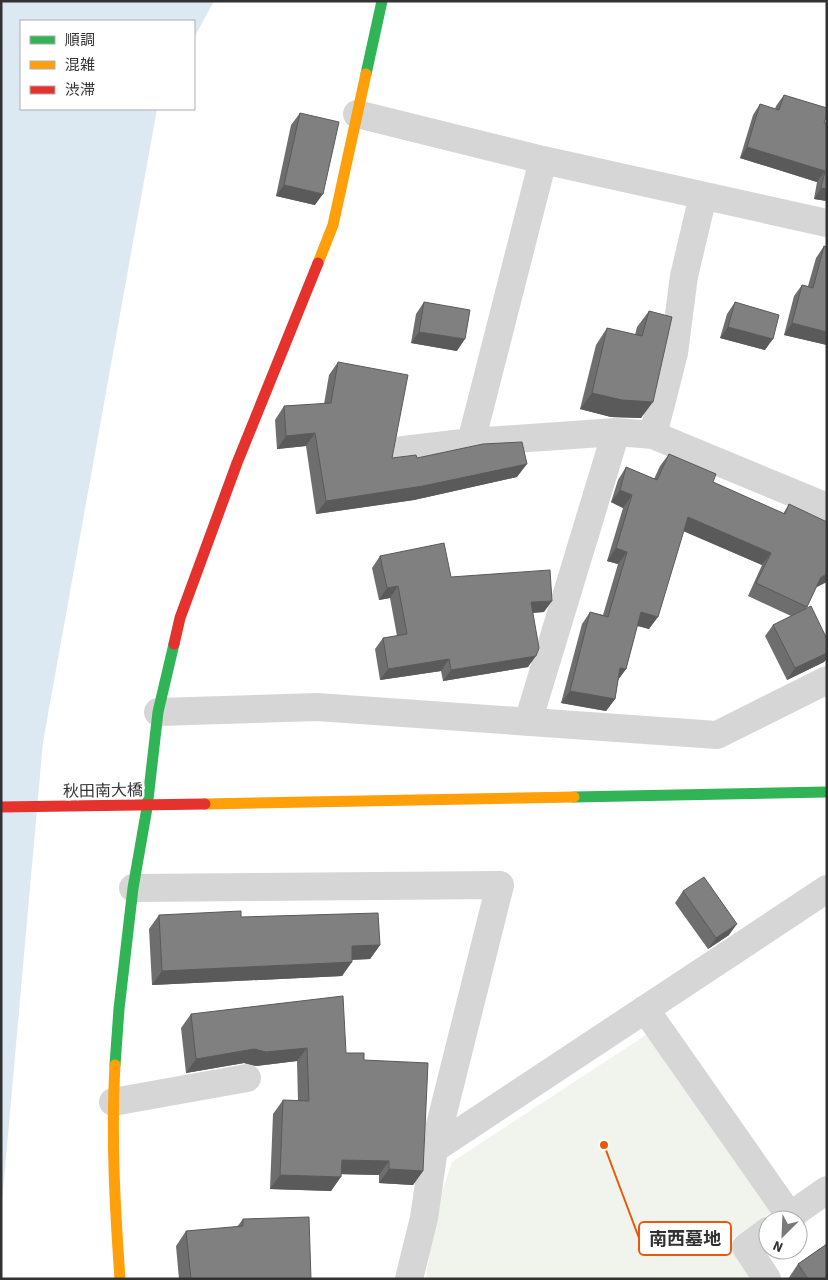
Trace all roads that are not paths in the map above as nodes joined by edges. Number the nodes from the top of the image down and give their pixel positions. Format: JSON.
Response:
{"nodes":[{"id":1,"x":382,"y":1,"type":"edge"},
{"id":2,"x":357,"y":114,"type":"junction"},
{"id":3,"x":543,"y":160,"type":"junction"},
{"id":4,"x":703,"y":196,"type":"junction"},
{"id":5,"x":827,"y":223,"type":"edge"},
{"id":6,"x":616,"y":432,"type":"junction"},
{"id":7,"x":653,"y":435,"type":"junction"},
{"id":8,"x":471,"y":442,"type":"junction"},
{"id":9,"x":403,"y":450,"type":"dead end"},
{"id":10,"x":827,"y":507,"type":"edge"},
{"id":11,"x":827,"y":680,"type":"edge"},
{"id":12,"x":158,"y":712,"type":"junction"},
{"id":13,"x":528,"y":722,"type":"junction"},
{"id":14,"x":827,"y":792,"type":"edge"},
{"id":15,"x":1,"y":808,"type":"edge"},
{"id":16,"x":133,"y":888,"type":"junction"},
{"id":17,"x":827,"y":889,"type":"edge"},
{"id":18,"x":645,"y":1010,"type":"junction"},
{"id":19,"x":247,"y":1078,"type":"dead end"},
{"id":20,"x":113,"y":1102,"type":"junction"},
{"id":21,"x":434,"y":1149,"type":"junction"},
{"id":22,"x":827,"y":1190,"type":"edge"},
{"id":23,"x":782,"y":1210,"type":"edge"},
{"id":24,"x":798,"y":1210,"type":"edge"},
{"id":25,"x":758,"y":1238,"type":"edge"},
{"id":26,"x":120,"y":1279,"type":"edge"},
{"id":27,"x":409,"y":1279,"type":"edge"},
{"id":28,"x":767,"y":1279,"type":"edge"}],
"edges":[{"from":1,"to":2,"type":"street"},
{"from":2,"to":3,"type":"street"},
{"from":2,"to":12,"type":"street"},
{"from":3,"to":4,"type":"street"},
{"from":3,"to":8,"type":"street"},
{"from":4,"to":5,"type":"street"},
{"from":4,"to":7,"type":"street"},
{"from":6,"to":7,"type":"street"},
{"from":6,"to":8,"type":"street"},
{"from":6,"to":13,"type":"street"},
{"from":7,"to":10,"type":"street"},
{"from":8,"to":9,"type":"street"},
{"from":11,"to":13,"type":"street"},
{"from":12,"to":13,"type":"street"},
{"from":12,"to":16,"type":"street"},
{"from":14,"to":15,"type":"street","name":"秋田南大橋","bridge":true},
{"from":16,"to":20,"type":"street"},
{"from":16,"to":21,"type":"street"},
{"from":17,"to":18,"type":"street"},
{"from":18,"to":21,"type":"street"},
{"from":18,"to":23,"type":"street"},
{"from":19,"to":20,"type":"street"},
{"from":20,"to":26,"type":"street"},
{"from":21,"to":27,"type":"street"},
{"from":22,"to":24,"type":"street"},
{"from":25,"to":28,"type":"street"}]}
